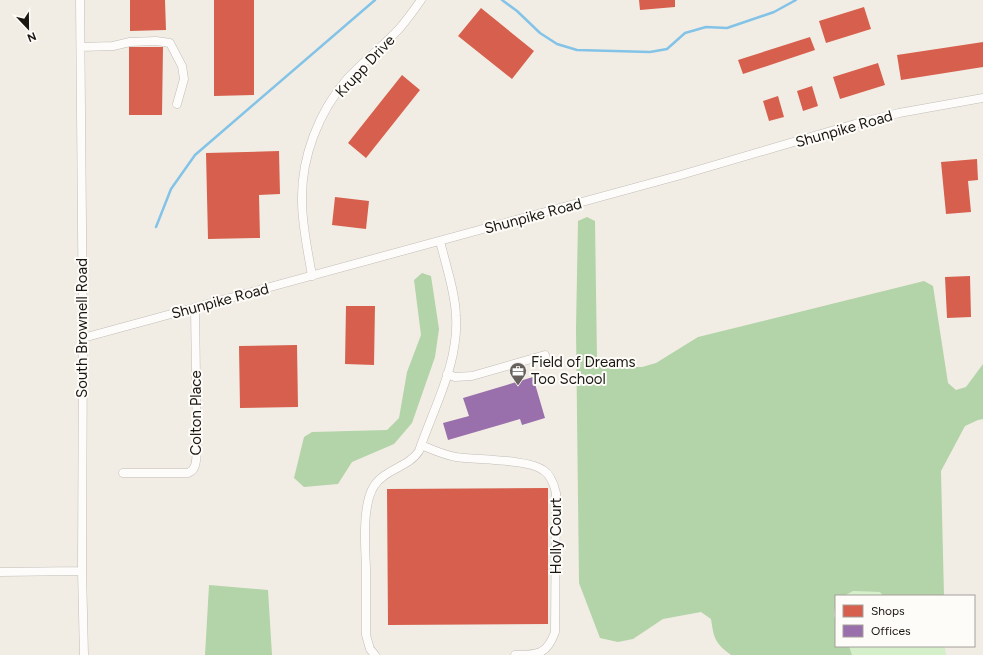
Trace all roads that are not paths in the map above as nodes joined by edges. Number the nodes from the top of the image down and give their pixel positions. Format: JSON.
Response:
{"nodes":[{"id":1,"x":80,"y":0,"type":"edge"},
{"id":2,"x":421,"y":0,"type":"edge"},
{"id":3,"x":81,"y":48,"type":"junction"},
{"id":4,"x":983,"y":98,"type":"edge"},
{"id":5,"x":177,"y":104,"type":"dead end"},
{"id":6,"x":440,"y":241,"type":"junction"},
{"id":7,"x":312,"y":276,"type":"junction"},
{"id":8,"x":195,"y":308,"type":"junction"},
{"id":9,"x":83,"y":338,"type":"junction"},
{"id":10,"x":545,"y":355,"type":"dead end"},
{"id":11,"x":447,"y":374,"type":"junction"},
{"id":12,"x":421,"y":445,"type":"junction"},
{"id":13,"x":123,"y":473,"type":"dead end"},
{"id":14,"x":82,"y":571,"type":"junction"},
{"id":15,"x":0,"y":572,"type":"edge"},
{"id":16,"x":84,"y":655,"type":"edge"},
{"id":17,"x":375,"y":655,"type":"edge"},
{"id":18,"x":515,"y":655,"type":"edge"}],
"edges":[{"from":1,"to":3,"type":"street","name":"South Brownell Road"},
{"from":2,"to":7,"type":"street","name":"Krupp Drive"},
{"from":3,"to":5,"type":"street"},
{"from":3,"to":9,"type":"street","name":"South Brownell Road"},
{"from":4,"to":6,"type":"street","name":"Shunpike Road"},
{"from":6,"to":7,"type":"street","name":"Shunpike Road"},
{"from":6,"to":11,"type":"street"},
{"from":7,"to":8,"type":"street","name":"Shunpike Road"},
{"from":8,"to":9,"type":"street","name":"Shunpike Road"},
{"from":8,"to":13,"type":"street","name":"Colton Place"},
{"from":9,"to":14,"type":"street","name":"South Brownell Road"},
{"from":10,"to":11,"type":"street"},
{"from":11,"to":12,"type":"street"},
{"from":12,"to":17,"type":"street"},
{"from":12,"to":18,"type":"street","name":"Holly Court"},
{"from":14,"to":15,"type":"street"},
{"from":14,"to":16,"type":"street","name":"South Brownell Road"}]}
